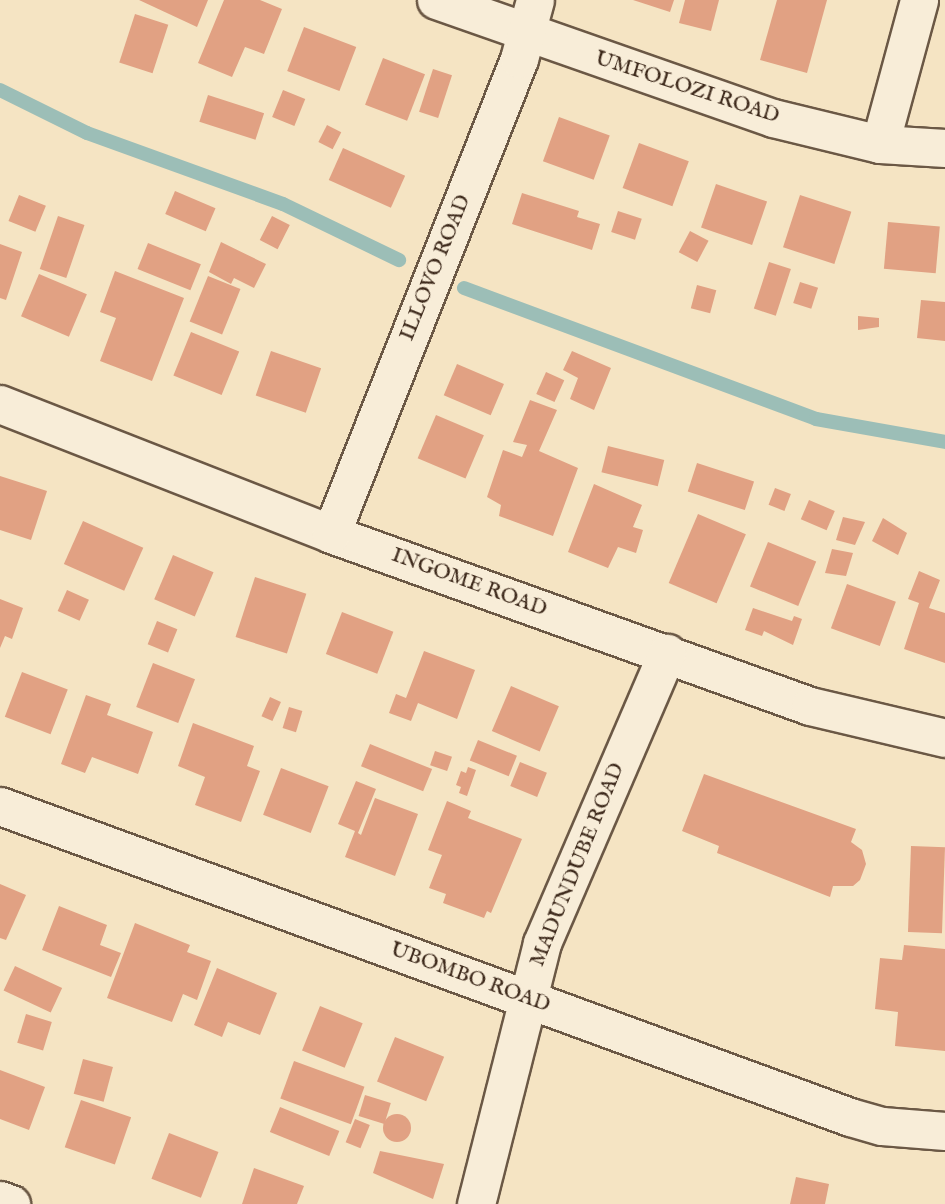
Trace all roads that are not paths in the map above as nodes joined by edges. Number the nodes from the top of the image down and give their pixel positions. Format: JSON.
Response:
{"nodes":[{"id":1,"x":436,"y":0,"type":"edge"},
{"id":2,"x":535,"y":0,"type":"edge"},
{"id":3,"x":919,"y":0,"type":"edge"},
{"id":4,"x":525,"y":34,"type":"junction"},
{"id":5,"x":880,"y":144,"type":"junction"},
{"id":6,"x":945,"y":148,"type":"edge"},
{"id":7,"x":0,"y":404,"type":"edge"},
{"id":8,"x":331,"y":534,"type":"junction"},
{"id":9,"x":667,"y":653,"type":"junction"},
{"id":10,"x":945,"y":737,"type":"edge"},
{"id":11,"x":0,"y":806,"type":"edge"},
{"id":12,"x":526,"y":998,"type":"junction"},
{"id":13,"x":945,"y":1131,"type":"edge"},
{"id":14,"x":0,"y":1200,"type":"edge"},
{"id":15,"x":11,"y":1204,"type":"edge"},
{"id":16,"x":476,"y":1204,"type":"edge"}],
"edges":[{"from":1,"to":4,"type":"street","name":"UMFOLOZI ROAD"},
{"from":2,"to":4,"type":"street","name":"ILLOVO ROAD"},
{"from":3,"to":5,"type":"street"},
{"from":4,"to":5,"type":"street","name":"UMFOLOZI ROAD"},
{"from":4,"to":8,"type":"street","name":"ILLOVO ROAD"},
{"from":5,"to":6,"type":"street","name":"UMFOLOZI ROAD"},
{"from":7,"to":8,"type":"street","name":"INGOME ROAD"},
{"from":8,"to":9,"type":"street","name":"INGOME ROAD"},
{"from":9,"to":10,"type":"street","name":"INGOME ROAD"},
{"from":9,"to":12,"type":"street","name":"MADUNDUBE ROAD"},
{"from":11,"to":12,"type":"street","name":"UBOMBO ROAD"},
{"from":12,"to":13,"type":"street","name":"UBOMBO ROAD"},
{"from":12,"to":16,"type":"street","name":"MADUNDUBE ROAD"},
{"from":14,"to":15,"type":"street"}]}
